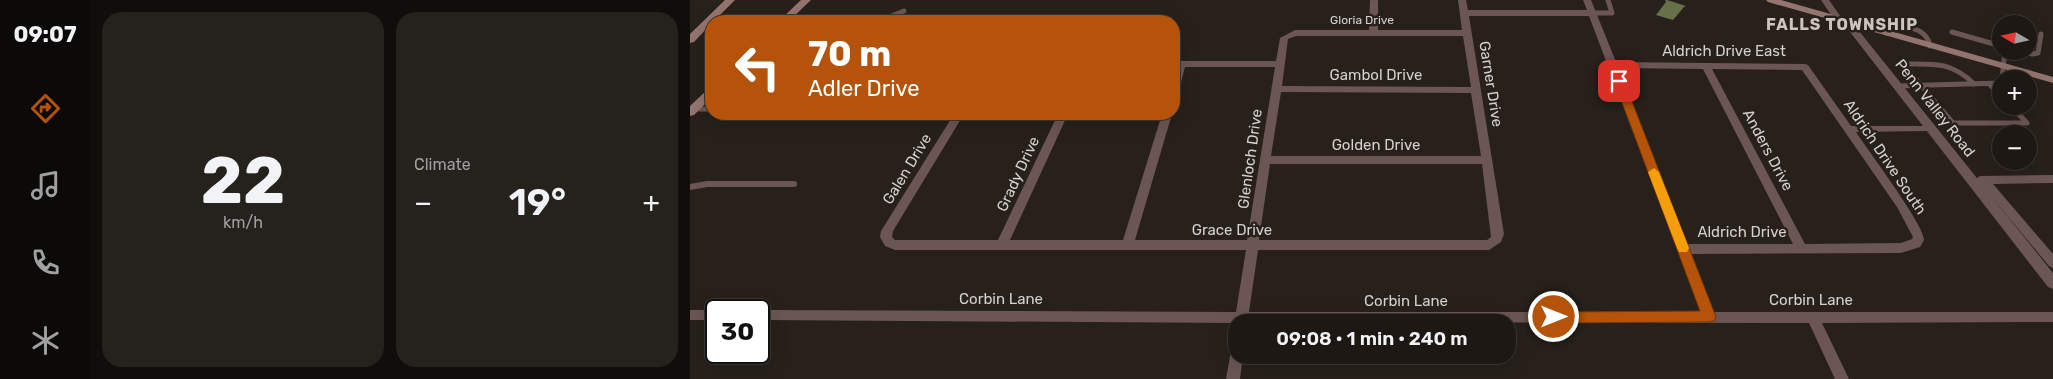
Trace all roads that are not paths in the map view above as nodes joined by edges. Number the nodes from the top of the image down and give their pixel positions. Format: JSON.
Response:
{"nodes":[{"id":1,"x":730,"y":0,"type":"edge"},
{"id":2,"x":806,"y":0,"type":"edge"},
{"id":3,"x":1374,"y":0,"type":"edge"},
{"id":4,"x":1462,"y":0,"type":"edge"},
{"id":5,"x":1587,"y":0,"type":"edge"},
{"id":6,"x":1608,"y":0,"type":"edge"},
{"id":7,"x":1771,"y":0,"type":"edge"},
{"id":8,"x":1825,"y":0,"type":"edge"},
{"id":9,"x":904,"y":11,"type":"dead end"},
{"id":10,"x":1464,"y":13,"type":"junction"},
{"id":11,"x":1592,"y":13,"type":"junction"},
{"id":12,"x":715,"y":15,"type":"edge"},
{"id":13,"x":790,"y":15,"type":"edge"},
{"id":14,"x":894,"y":15,"type":"edge"},
{"id":15,"x":1844,"y":21,"type":"junction"},
{"id":16,"x":705,"y":25,"type":"edge"},
{"id":17,"x":1952,"y":32,"type":"dead end"},
{"id":18,"x":1373,"y":33,"type":"junction"},
{"id":19,"x":1468,"y":33,"type":"junction"},
{"id":20,"x":2041,"y":34,"type":"dead end"},
{"id":21,"x":690,"y":40,"type":"edge"},
{"id":22,"x":1992,"y":43,"type":"edge"},
{"id":23,"x":2038,"y":53,"type":"edge"},
{"id":24,"x":2004,"y":60,"type":"edge"},
{"id":25,"x":1180,"y":64,"type":"edge"},
{"id":26,"x":1278,"y":64,"type":"junction"},
{"id":27,"x":1613,"y":66,"type":"junction"},
{"id":28,"x":1706,"y":66,"type":"junction"},
{"id":29,"x":2004,"y":66,"type":"junction"},
{"id":30,"x":1805,"y":67,"type":"joint"},
{"id":31,"x":2003,"y":70,"type":"edge"},
{"id":32,"x":2053,"y":80,"type":"edge"},
{"id":33,"x":1974,"y":84,"type":"junction"},
{"id":34,"x":1989,"y":84,"type":"junction"},
{"id":35,"x":1992,"y":84,"type":"edge"},
{"id":36,"x":1921,"y":85,"type":"junction"},
{"id":37,"x":1896,"y":86,"type":"junction"},
{"id":38,"x":1992,"y":87,"type":"edge"},
{"id":39,"x":1275,"y":89,"type":"junction"},
{"id":40,"x":1477,"y":90,"type":"junction"},
{"id":41,"x":705,"y":98,"type":"edge"},
{"id":42,"x":705,"y":109,"type":"edge"},
{"id":43,"x":692,"y":110,"type":"edge"},
{"id":44,"x":2019,"y":115,"type":"edge"},
{"id":45,"x":955,"y":120,"type":"edge"},
{"id":46,"x":1060,"y":120,"type":"edge"},
{"id":47,"x":1164,"y":120,"type":"edge"},
{"id":48,"x":1929,"y":128,"type":"junction"},
{"id":49,"x":1850,"y":129,"type":"junction"},
{"id":50,"x":1265,"y":160,"type":"junction"},
{"id":51,"x":1488,"y":160,"type":"junction"},
{"id":52,"x":2053,"y":179,"type":"edge"},
{"id":53,"x":1970,"y":180,"type":"junction"},
{"id":54,"x":1984,"y":180,"type":"junction"},
{"id":55,"x":794,"y":184,"type":"dead end"},
{"id":56,"x":690,"y":187,"type":"edge"},
{"id":57,"x":887,"y":241,"type":"joint"},
{"id":58,"x":1001,"y":246,"type":"junction"},
{"id":59,"x":1127,"y":246,"type":"junction"},
{"id":60,"x":1252,"y":247,"type":"junction"},
{"id":61,"x":1683,"y":249,"type":"junction"},
{"id":62,"x":1802,"y":249,"type":"junction"},
{"id":63,"x":2053,"y":263,"type":"edge"},
{"id":64,"x":2053,"y":283,"type":"edge"},
{"id":65,"x":690,"y":314,"type":"edge"},
{"id":66,"x":705,"y":314,"type":"edge"},
{"id":67,"x":770,"y":314,"type":"edge"},
{"id":68,"x":1242,"y":314,"type":"edge"},
{"id":69,"x":1812,"y":316,"type":"junction"},
{"id":70,"x":1709,"y":317,"type":"junction"},
{"id":71,"x":2053,"y":317,"type":"edge"},
{"id":72,"x":1516,"y":318,"type":"edge"},
{"id":73,"x":1228,"y":320,"type":"edge"},
{"id":74,"x":1235,"y":364,"type":"edge"},
{"id":75,"x":1233,"y":379,"type":"edge"},
{"id":76,"x":1842,"y":379,"type":"edge"}],
"edges":[{"from":1,"to":12,"type":"main road"},
{"from":2,"to":13,"type":"main road"},
{"from":3,"to":18,"type":"street"},
{"from":4,"to":10,"type":"street","name":"Garner Drive"},
{"from":5,"to":11,"type":"street"},
{"from":6,"to":11,"type":"lane"},
{"from":7,"to":15,"type":"main road"},
{"from":8,"to":15,"type":"street","name":"Penn Valley Road"},
{"from":9,"to":14,"type":"lane"},
{"from":10,"to":11,"type":"street"},
{"from":10,"to":19,"type":"street","name":"Garner Drive"},
{"from":11,"to":27,"type":"street"},
{"from":15,"to":29,"type":"main road"},
{"from":15,"to":37,"type":"street","name":"Penn Valley Road"},
{"from":16,"to":21,"type":"main road"},
{"from":17,"to":22,"type":"lane"},
{"from":18,"to":19,"type":"street","name":"Gloria Drive"},
{"from":18,"to":26,"type":"street","name":"Gloria Drive"},
{"from":19,"to":40,"type":"street","name":"Garner Drive"},
{"from":20,"to":23,"type":"lane"},
{"from":24,"to":29,"type":"lane"},
{"from":25,"to":26,"type":"street"},
{"from":26,"to":39,"type":"street","name":"Glenloch Drive"},
{"from":27,"to":28,"type":"street","name":"Aldrich Drive East"},
{"from":27,"to":61,"type":"street"},
{"from":28,"to":30,"type":"street","name":"Aldrich Drive East"},
{"from":28,"to":62,"type":"street","name":"Anders Drive"},
{"from":29,"to":31,"type":"lane"},
{"from":29,"to":32,"type":"main road"},
{"from":30,"to":49,"type":"street","name":"Aldrich Drive South"},
{"from":33,"to":34,"type":"lane"},
{"from":33,"to":36,"type":"lane"},
{"from":33,"to":36,"type":"lane"},
{"from":34,"to":35,"type":"lane"},
{"from":34,"to":38,"type":"lane"},
{"from":36,"to":37,"type":"lane"},
{"from":36,"to":44,"type":"lane"},
{"from":37,"to":48,"type":"street","name":"Penn Valley Road"},
{"from":39,"to":40,"type":"street","name":"Gambol Drive"},
{"from":39,"to":50,"type":"street","name":"Glenloch Drive"},
{"from":40,"to":51,"type":"street","name":"Garner Drive"},
{"from":41,"to":43,"type":"main road"},
{"from":42,"to":43,"type":"lane"},
{"from":45,"to":57,"type":"street","name":"Galen Drive"},
{"from":46,"to":58,"type":"street","name":"Grady Drive"},
{"from":47,"to":59,"type":"street"},
{"from":48,"to":49,"type":"street"},
{"from":48,"to":53,"type":"street","name":"Penn Valley Road"},
{"from":49,"to":62,"type":"street","name":"Aldrich Drive South"},
{"from":50,"to":51,"type":"street","name":"Golden Drive"},
{"from":50,"to":60,"type":"street","name":"Glenloch Drive"},
{"from":51,"to":60,"type":"street","name":"Grace Drive"},
{"from":52,"to":54,"type":"street"},
{"from":53,"to":54,"type":"street"},
{"from":53,"to":64,"type":"street","name":"Penn Valley Road"},
{"from":54,"to":63,"type":"street"},
{"from":55,"to":56,"type":"lane"},
{"from":57,"to":58,"type":"street","name":"Grace Drive"},
{"from":58,"to":59,"type":"street","name":"Grace Drive"},
{"from":59,"to":60,"type":"street","name":"Grace Drive"},
{"from":60,"to":68,"type":"street","name":"Glenloch Drive"},
{"from":61,"to":62,"type":"street","name":"Aldrich Drive"},
{"from":61,"to":70,"type":"street"},
{"from":65,"to":66,"type":"street"},
{"from":67,"to":73,"type":"street","name":"Corbin Lane"},
{"from":69,"to":70,"type":"street","name":"Corbin Lane"},
{"from":69,"to":71,"type":"street","name":"Corbin Lane"},
{"from":69,"to":76,"type":"street"},
{"from":70,"to":72,"type":"street","name":"Corbin Lane"},
{"from":74,"to":75,"type":"street"}]}
